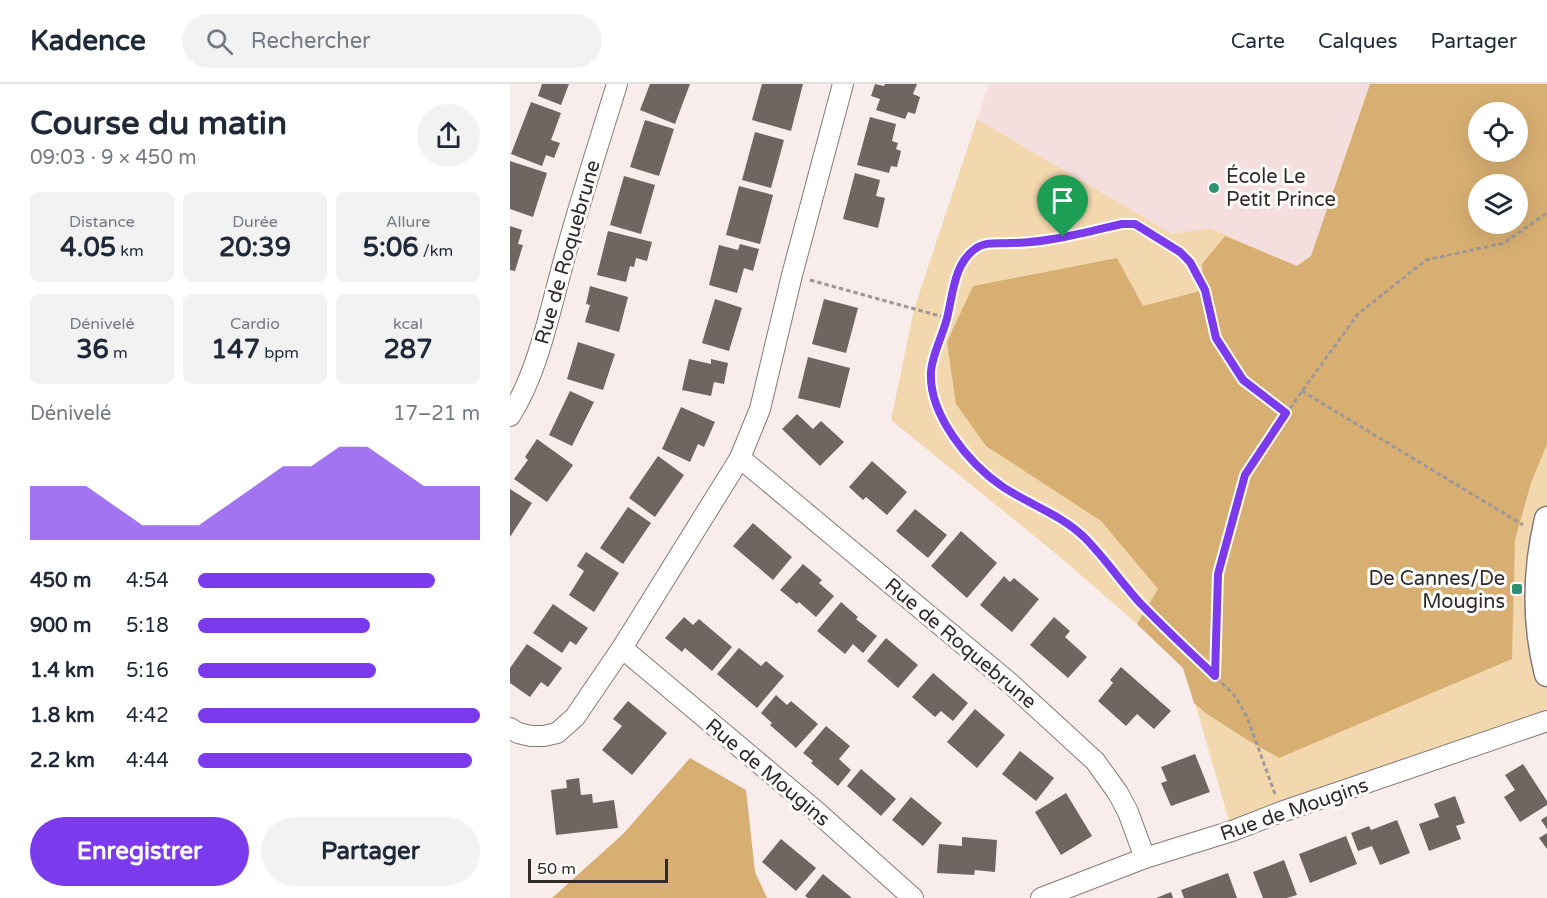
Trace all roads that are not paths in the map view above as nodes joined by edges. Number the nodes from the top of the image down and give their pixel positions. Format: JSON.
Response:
{"nodes":[{"id":1,"x":617,"y":84,"type":"edge"},
{"id":2,"x":843,"y":84,"type":"edge"},
{"id":3,"x":510,"y":416,"type":"edge"},
{"id":4,"x":741,"y":458,"type":"junction"},
{"id":5,"x":1536,"y":522,"type":"edge"},
{"id":6,"x":622,"y":648,"type":"junction"},
{"id":7,"x":1547,"y":674,"type":"edge"},
{"id":8,"x":1547,"y":722,"type":"edge"},
{"id":9,"x":510,"y":728,"type":"edge"},
{"id":10,"x":1145,"y":858,"type":"junction"},
{"id":11,"x":913,"y":898,"type":"edge"},
{"id":12,"x":1041,"y":898,"type":"edge"}],
"edges":[{"from":1,"to":3,"type":"street","name":"Rue de Roquebrune"},
{"from":2,"to":4,"type":"street"},
{"from":4,"to":6,"type":"street"},
{"from":4,"to":10,"type":"street","name":"Rue de Roquebrune"},
{"from":5,"to":7,"type":"street"},
{"from":6,"to":9,"type":"street"},
{"from":6,"to":11,"type":"street","name":"Rue de Mougins"},
{"from":8,"to":10,"type":"street","name":"Rue de Mougins"},
{"from":10,"to":12,"type":"street","name":"Rue de Mougins"}]}
